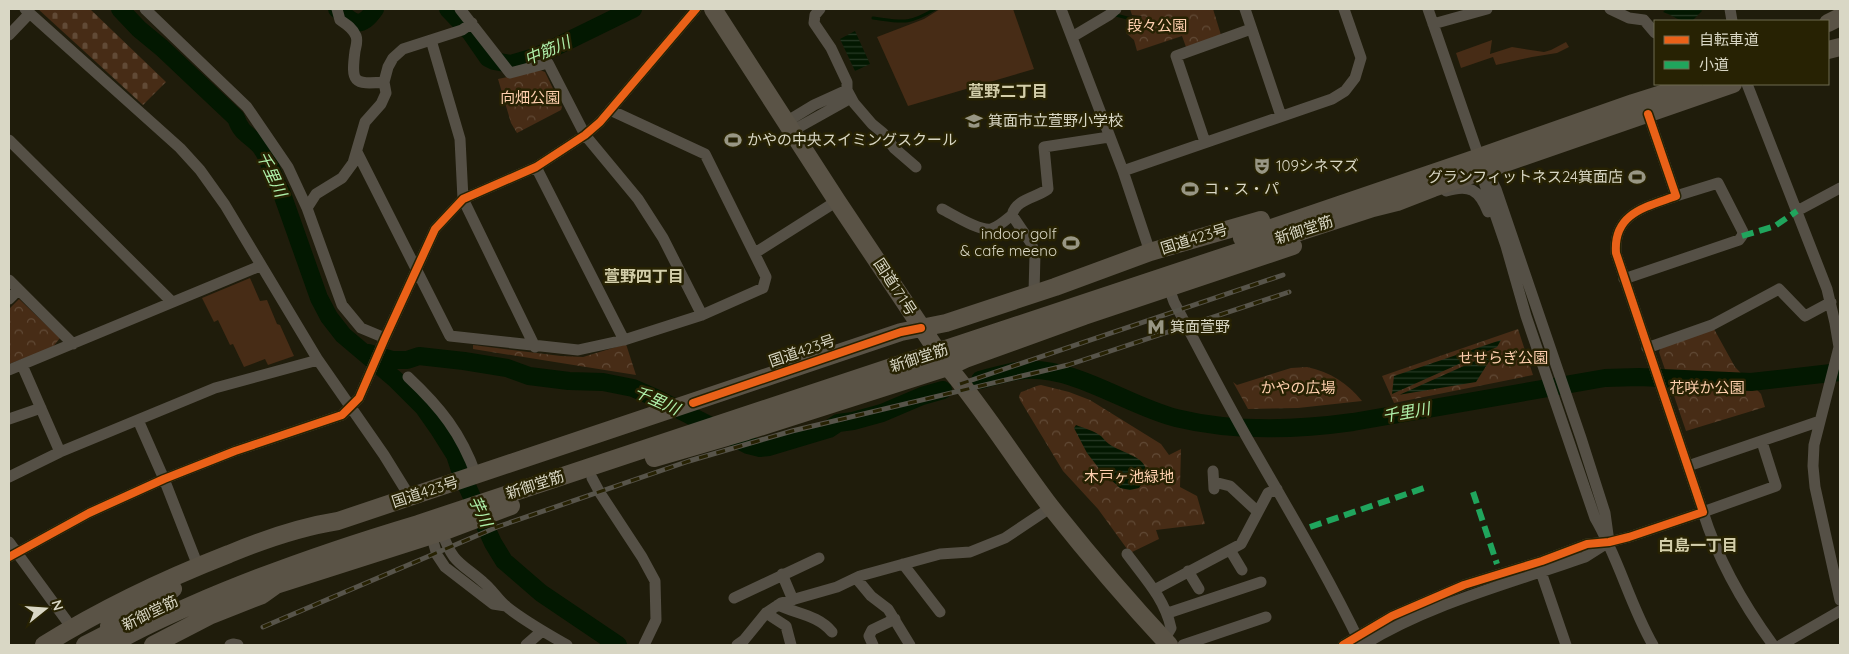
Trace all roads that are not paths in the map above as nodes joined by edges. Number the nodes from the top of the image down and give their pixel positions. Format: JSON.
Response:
{"nodes":[{"id":1,"x":145,"y":9,"type":"edge"},
{"id":2,"x":460,"y":9,"type":"edge"},
{"id":3,"x":696,"y":9,"type":"edge"},
{"id":4,"x":713,"y":9,"type":"edge"},
{"id":5,"x":820,"y":9,"type":"edge"},
{"id":6,"x":1061,"y":9,"type":"edge"},
{"id":7,"x":1116,"y":9,"type":"edge"},
{"id":8,"x":1244,"y":9,"type":"edge"},
{"id":9,"x":1344,"y":9,"type":"edge"},
{"id":10,"x":1428,"y":9,"type":"edge"},
{"id":11,"x":1487,"y":9,"type":"edge"},
{"id":12,"x":1610,"y":9,"type":"edge"},
{"id":13,"x":27,"y":11,"type":"edge"},
{"id":14,"x":338,"y":13,"type":"edge"},
{"id":15,"x":1840,"y":17,"type":"edge"},
{"id":16,"x":1433,"y":24,"type":"junction"},
{"id":17,"x":1829,"y":24,"type":"edge"},
{"id":18,"x":468,"y":26,"type":"junction"},
{"id":19,"x":1251,"y":29,"type":"junction"},
{"id":20,"x":1654,"y":33,"type":"edge"},
{"id":21,"x":9,"y":35,"type":"edge"},
{"id":22,"x":1072,"y":37,"type":"junction"},
{"id":23,"x":431,"y":40,"type":"junction"},
{"id":24,"x":384,"y":82,"type":"junction"},
{"id":25,"x":1683,"y":85,"type":"edge"},
{"id":26,"x":1730,"y":85,"type":"edge"},
{"id":27,"x":1747,"y":85,"type":"edge"},
{"id":28,"x":849,"y":94,"type":"junction"},
{"id":29,"x":610,"y":110,"type":"junction"},
{"id":30,"x":1648,"y":114,"type":"junction"},
{"id":31,"x":1281,"y":116,"type":"junction"},
{"id":32,"x":789,"y":126,"type":"junction"},
{"id":33,"x":585,"y":135,"type":"junction"},
{"id":34,"x":1110,"y":137,"type":"junction"},
{"id":35,"x":9,"y":140,"type":"edge"},
{"id":36,"x":1205,"y":142,"type":"junction"},
{"id":37,"x":357,"y":152,"type":"junction"},
{"id":38,"x":1482,"y":164,"type":"junction"},
{"id":39,"x":536,"y":167,"type":"junction"},
{"id":40,"x":916,"y":167,"type":"dead end"},
{"id":41,"x":1123,"y":171,"type":"junction"},
{"id":42,"x":1840,"y":188,"type":"edge"},
{"id":43,"x":1676,"y":196,"type":"junction"},
{"id":44,"x":1361,"y":197,"type":"junction"},
{"id":45,"x":463,"y":200,"type":"junction"},
{"id":46,"x":837,"y":201,"type":"junction"},
{"id":47,"x":1397,"y":202,"type":"junction"},
{"id":48,"x":307,"y":208,"type":"junction"},
{"id":49,"x":942,"y":209,"type":"dead end"},
{"id":50,"x":1797,"y":211,"type":"junction"},
{"id":51,"x":1012,"y":215,"type":"junction"},
{"id":52,"x":1150,"y":252,"type":"junction"},
{"id":53,"x":755,"y":253,"type":"junction"},
{"id":54,"x":260,"y":266,"type":"junction"},
{"id":55,"x":416,"y":268,"type":"junction"},
{"id":56,"x":1514,"y":275,"type":"junction"},
{"id":57,"x":1624,"y":279,"type":"junction"},
{"id":58,"x":9,"y":280,"type":"edge"},
{"id":59,"x":1169,"y":288,"type":"junction"},
{"id":60,"x":18,"y":290,"type":"junction"},
{"id":61,"x":9,"y":299,"type":"edge"},
{"id":62,"x":172,"y":302,"type":"junction"},
{"id":63,"x":1831,"y":302,"type":"junction"},
{"id":64,"x":1038,"y":306,"type":"junction"},
{"id":65,"x":702,"y":315,"type":"junction"},
{"id":66,"x":921,"y":328,"type":"junction"},
{"id":67,"x":385,"y":338,"type":"junction"},
{"id":68,"x":624,"y":340,"type":"junction"},
{"id":69,"x":73,"y":344,"type":"junction"},
{"id":70,"x":1839,"y":346,"type":"edge"},
{"id":71,"x":535,"y":347,"type":"junction"},
{"id":72,"x":1647,"y":348,"type":"junction"},
{"id":73,"x":318,"y":360,"type":"junction"},
{"id":74,"x":22,"y":365,"type":"junction"},
{"id":75,"x":948,"y":367,"type":"junction"},
{"id":76,"x":9,"y":370,"type":"edge"},
{"id":77,"x":408,"y":377,"type":"dead end"},
{"id":78,"x":350,"y":407,"type":"junction"},
{"id":79,"x":41,"y":408,"type":"junction"},
{"id":80,"x":9,"y":420,"type":"edge"},
{"id":81,"x":138,"y":420,"type":"junction"},
{"id":82,"x":1820,"y":421,"type":"junction"},
{"id":83,"x":1762,"y":442,"type":"junction"},
{"id":84,"x":60,"y":452,"type":"junction"},
{"id":85,"x":1688,"y":466,"type":"junction"},
{"id":86,"x":27,"y":467,"type":"junction"},
{"id":87,"x":9,"y":469,"type":"edge"},
{"id":88,"x":9,"y":477,"type":"edge"},
{"id":89,"x":164,"y":478,"type":"junction"},
{"id":90,"x":592,"y":478,"type":"junction"},
{"id":91,"x":1214,"y":481,"type":"dead end"},
{"id":92,"x":1277,"y":489,"type":"junction"},
{"id":93,"x":481,"y":491,"type":"junction"},
{"id":94,"x":410,"y":497,"type":"junction"},
{"id":95,"x":463,"y":502,"type":"junction"},
{"id":96,"x":1050,"y":505,"type":"junction"},
{"id":97,"x":1258,"y":512,"type":"junction"},
{"id":98,"x":1703,"y":512,"type":"junction"},
{"id":99,"x":338,"y":521,"type":"junction"},
{"id":100,"x":435,"y":534,"type":"junction"},
{"id":101,"x":9,"y":542,"type":"edge"},
{"id":102,"x":1609,"y":542,"type":"junction"},
{"id":103,"x":1230,"y":550,"type":"junction"},
{"id":104,"x":1127,"y":554,"type":"dead end"},
{"id":105,"x":13,"y":555,"type":"edge"},
{"id":106,"x":819,"y":558,"type":"dead end"},
{"id":107,"x":904,"y":564,"type":"junction"},
{"id":108,"x":198,"y":566,"type":"junction"},
{"id":109,"x":1837,"y":566,"type":"edge"},
{"id":110,"x":1242,"y":570,"type":"dead end"},
{"id":111,"x":1188,"y":571,"type":"junction"},
{"id":112,"x":1541,"y":572,"type":"junction"},
{"id":113,"x":782,"y":574,"type":"junction"},
{"id":114,"x":856,"y":578,"type":"junction"},
{"id":115,"x":1261,"y":582,"type":"dead end"},
{"id":116,"x":276,"y":585,"type":"junction"},
{"id":117,"x":1199,"y":589,"type":"dead end"},
{"id":118,"x":1154,"y":590,"type":"junction"},
{"id":119,"x":734,"y":598,"type":"dead end"},
{"id":120,"x":793,"y":600,"type":"junction"},
{"id":121,"x":1840,"y":600,"type":"edge"},
{"id":122,"x":778,"y":605,"type":"junction"},
{"id":123,"x":1840,"y":611,"type":"edge"},
{"id":124,"x":940,"y":612,"type":"dead end"},
{"id":125,"x":766,"y":613,"type":"junction"},
{"id":126,"x":1168,"y":613,"type":"junction"},
{"id":127,"x":1266,"y":617,"type":"dead end"},
{"id":128,"x":895,"y":619,"type":"junction"},
{"id":129,"x":72,"y":628,"type":"junction"},
{"id":130,"x":542,"y":631,"type":"junction"},
{"id":131,"x":832,"y":632,"type":"dead end"},
{"id":132,"x":1167,"y":642,"type":"edge"},
{"id":133,"x":1361,"y":642,"type":"edge"},
{"id":134,"x":903,"y":643,"type":"edge"},
{"id":135,"x":44,"y":645,"type":"edge"},
{"id":136,"x":85,"y":645,"type":"edge"},
{"id":137,"x":111,"y":645,"type":"edge"},
{"id":138,"x":118,"y":645,"type":"edge"},
{"id":139,"x":153,"y":645,"type":"edge"},
{"id":140,"x":230,"y":645,"type":"edge"},
{"id":141,"x":238,"y":645,"type":"edge"},
{"id":142,"x":526,"y":645,"type":"edge"},
{"id":143,"x":567,"y":645,"type":"edge"},
{"id":144,"x":644,"y":645,"type":"edge"},
{"id":145,"x":737,"y":645,"type":"edge"},
{"id":146,"x":791,"y":645,"type":"edge"},
{"id":147,"x":873,"y":645,"type":"edge"},
{"id":148,"x":1183,"y":645,"type":"edge"},
{"id":149,"x":1343,"y":645,"type":"edge"},
{"id":150,"x":1564,"y":645,"type":"edge"},
{"id":151,"x":1653,"y":645,"type":"edge"},
{"id":152,"x":1773,"y":645,"type":"edge"},
{"id":153,"x":1782,"y":645,"type":"edge"}],
"edges":[{"from":1,"to":48,"type":"street"},
{"from":2,"to":18,"type":"street"},
{"from":3,"to":29,"type":"street"},
{"from":4,"to":32,"type":"highway","name":"国道171号"},
{"from":5,"to":28,"type":"street"},
{"from":6,"to":22,"type":"street"},
{"from":7,"to":22,"type":"street"},
{"from":8,"to":19,"type":"street"},
{"from":9,"to":31,"type":"street"},
{"from":10,"to":16,"type":"street"},
{"from":11,"to":16,"type":"street"},
{"from":12,"to":20,"type":"street"},
{"from":13,"to":21,"type":"street"},
{"from":13,"to":54,"type":"street"},
{"from":14,"to":24,"type":"street"},
{"from":15,"to":17,"type":"highway"},
{"from":16,"to":38,"type":"street"},
{"from":18,"to":23,"type":"street"},
{"from":18,"to":33,"type":"street"},
{"from":19,"to":31,"type":"street"},
{"from":19,"to":36,"type":"street"},
{"from":22,"to":34,"type":"street"},
{"from":23,"to":24,"type":"street"},
{"from":23,"to":45,"type":"street"},
{"from":24,"to":37,"type":"street"},
{"from":25,"to":38,"type":"highway","name":"新御堂筋"},
{"from":26,"to":30,"type":"highway","name":"新御堂筋"},
{"from":27,"to":50,"type":"street"},
{"from":28,"to":32,"type":"street"},
{"from":28,"to":40,"type":"street"},
{"from":29,"to":33,"type":"street"},
{"from":29,"to":53,"type":"street"},
{"from":30,"to":38,"type":"highway","name":"新御堂筋"},
{"from":30,"to":43,"type":"street"},
{"from":31,"to":36,"type":"street"},
{"from":32,"to":46,"type":"highway","name":"国道171号"},
{"from":33,"to":39,"type":"street"},
{"from":33,"to":65,"type":"street"},
{"from":34,"to":41,"type":"street"},
{"from":34,"to":51,"type":"street"},
{"from":35,"to":62,"type":"street"},
{"from":36,"to":41,"type":"street"},
{"from":37,"to":48,"type":"street"},
{"from":37,"to":55,"type":"street"},
{"from":38,"to":44,"type":"highway","name":"新御堂筋"},
{"from":38,"to":47,"type":"highway","name":"新御堂筋"},
{"from":38,"to":56,"type":"street"},
{"from":38,"to":102,"type":"street"},
{"from":39,"to":45,"type":"street"},
{"from":39,"to":68,"type":"street"},
{"from":41,"to":52,"type":"street"},
{"from":42,"to":50,"type":"street"},
{"from":43,"to":57,"type":"street"},
{"from":43,"to":57,"type":"street"},
{"from":44,"to":52,"type":"highway","name":"国道423号"},
{"from":44,"to":64,"type":"highway","name":"新御堂筋"},
{"from":45,"to":55,"type":"street"},
{"from":45,"to":71,"type":"street"},
{"from":46,"to":53,"type":"street"},
{"from":46,"to":66,"type":"highway","name":"国道171号"},
{"from":47,"to":56,"type":"street"},
{"from":47,"to":59,"type":"highway","name":"国道423号"},
{"from":47,"to":64,"type":"highway","name":"新御堂筋"},
{"from":48,"to":67,"type":"street"},
{"from":49,"to":51,"type":"street"},
{"from":50,"to":63,"type":"street"},
{"from":51,"to":64,"type":"street"},
{"from":52,"to":64,"type":"highway","name":"国道423号"},
{"from":53,"to":65,"type":"street"},
{"from":54,"to":62,"type":"street"},
{"from":54,"to":73,"type":"street"},
{"from":55,"to":67,"type":"street"},
{"from":55,"to":71,"type":"street"},
{"from":56,"to":102,"type":"street"},
{"from":57,"to":72,"type":"street"},
{"from":58,"to":60,"type":"street"},
{"from":59,"to":75,"type":"highway","name":"国道423号"},
{"from":59,"to":92,"type":"street"},
{"from":60,"to":61,"type":"street"},
{"from":60,"to":69,"type":"street"},
{"from":62,"to":69,"type":"street"},
{"from":63,"to":70,"type":"street"},
{"from":63,"to":72,"type":"street"},
{"from":64,"to":66,"type":"highway","name":"国道423号"},
{"from":64,"to":93,"type":"highway","name":"新御堂筋"},
{"from":65,"to":68,"type":"street"},
{"from":66,"to":75,"type":"highway","name":"国道171号"},
{"from":66,"to":93,"type":"highway","name":"国道423号"},
{"from":67,"to":78,"type":"street"},
{"from":68,"to":71,"type":"street"},
{"from":69,"to":74,"type":"street"},
{"from":70,"to":82,"type":"street"},
{"from":72,"to":85,"type":"street"},
{"from":73,"to":78,"type":"street"},
{"from":73,"to":81,"type":"street"},
{"from":74,"to":76,"type":"street"},
{"from":74,"to":79,"type":"street"},
{"from":75,"to":90,"type":"highway","name":"国道423号"},
{"from":75,"to":96,"type":"highway","name":"国道171号"},
{"from":77,"to":93,"type":"street"},
{"from":78,"to":89,"type":"street"},
{"from":78,"to":94,"type":"street"},
{"from":79,"to":80,"type":"street"},
{"from":79,"to":84,"type":"street"},
{"from":81,"to":84,"type":"street"},
{"from":81,"to":89,"type":"street"},
{"from":82,"to":83,"type":"street"},
{"from":82,"to":109,"type":"street"},
{"from":83,"to":85,"type":"street"},
{"from":83,"to":98,"type":"street"},
{"from":84,"to":86,"type":"street"},
{"from":85,"to":98,"type":"street"},
{"from":86,"to":87,"type":"street"},
{"from":86,"to":88,"type":"street"},
{"from":89,"to":105,"type":"street"},
{"from":89,"to":108,"type":"street"},
{"from":90,"to":93,"type":"highway","name":"国道423号"},
{"from":90,"to":144,"type":"street"},
{"from":91,"to":97,"type":"street"},
{"from":92,"to":97,"type":"street"},
{"from":92,"to":133,"type":"street"},
{"from":93,"to":95,"type":"highway","name":"新御堂筋"},
{"from":93,"to":95,"type":"highway","name":"国道423号"},
{"from":94,"to":95,"type":"highway","name":"国道423号"},
{"from":94,"to":99,"type":"highway","name":"国道423号"},
{"from":95,"to":100,"type":"highway","name":"国道423号"},
{"from":95,"to":136,"type":"highway","name":"新御堂筋"},
{"from":95,"to":137,"type":"highway","name":"新御堂筋"},
{"from":96,"to":107,"type":"street"},
{"from":96,"to":132,"type":"highway","name":"国道171号"},
{"from":97,"to":103,"type":"street"},
{"from":98,"to":102,"type":"street"},
{"from":98,"to":152,"type":"street"},
{"from":99,"to":108,"type":"highway","name":"国道423号"},
{"from":99,"to":136,"type":"highway"},
{"from":100,"to":116,"type":"highway","name":"国道423号"},
{"from":100,"to":130,"type":"street"},
{"from":101,"to":105,"type":"street"},
{"from":102,"to":112,"type":"street"},
{"from":102,"to":133,"type":"street"},
{"from":102,"to":151,"type":"street"},
{"from":103,"to":110,"type":"street"},
{"from":103,"to":111,"type":"street"},
{"from":104,"to":118,"type":"street"},
{"from":105,"to":129,"type":"street"},
{"from":106,"to":113,"type":"street"},
{"from":107,"to":114,"type":"street"},
{"from":107,"to":124,"type":"street"},
{"from":108,"to":129,"type":"highway","name":"国道423号"},
{"from":109,"to":121,"type":"street"},
{"from":111,"to":117,"type":"street"},
{"from":111,"to":118,"type":"street"},
{"from":112,"to":133,"type":"street"},
{"from":112,"to":150,"type":"street"},
{"from":113,"to":119,"type":"street"},
{"from":113,"to":120,"type":"street"},
{"from":114,"to":120,"type":"street"},
{"from":114,"to":128,"type":"street"},
{"from":115,"to":126,"type":"street"},
{"from":116,"to":138,"type":"highway"},
{"from":116,"to":139,"type":"highway","name":"国道423号"},
{"from":118,"to":126,"type":"street"},
{"from":120,"to":122,"type":"street"},
{"from":122,"to":125,"type":"street"},
{"from":122,"to":131,"type":"street"},
{"from":123,"to":153,"type":"street"},
{"from":125,"to":145,"type":"street"},
{"from":125,"to":146,"type":"street"},
{"from":126,"to":132,"type":"street"},
{"from":127,"to":148,"type":"street"},
{"from":128,"to":134,"type":"street"},
{"from":128,"to":147,"type":"street"},
{"from":129,"to":135,"type":"highway","name":"国道423号"},
{"from":130,"to":142,"type":"street"},
{"from":130,"to":143,"type":"street"},
{"from":133,"to":149,"type":"street"},
{"from":140,"to":141,"type":"street"}]}
